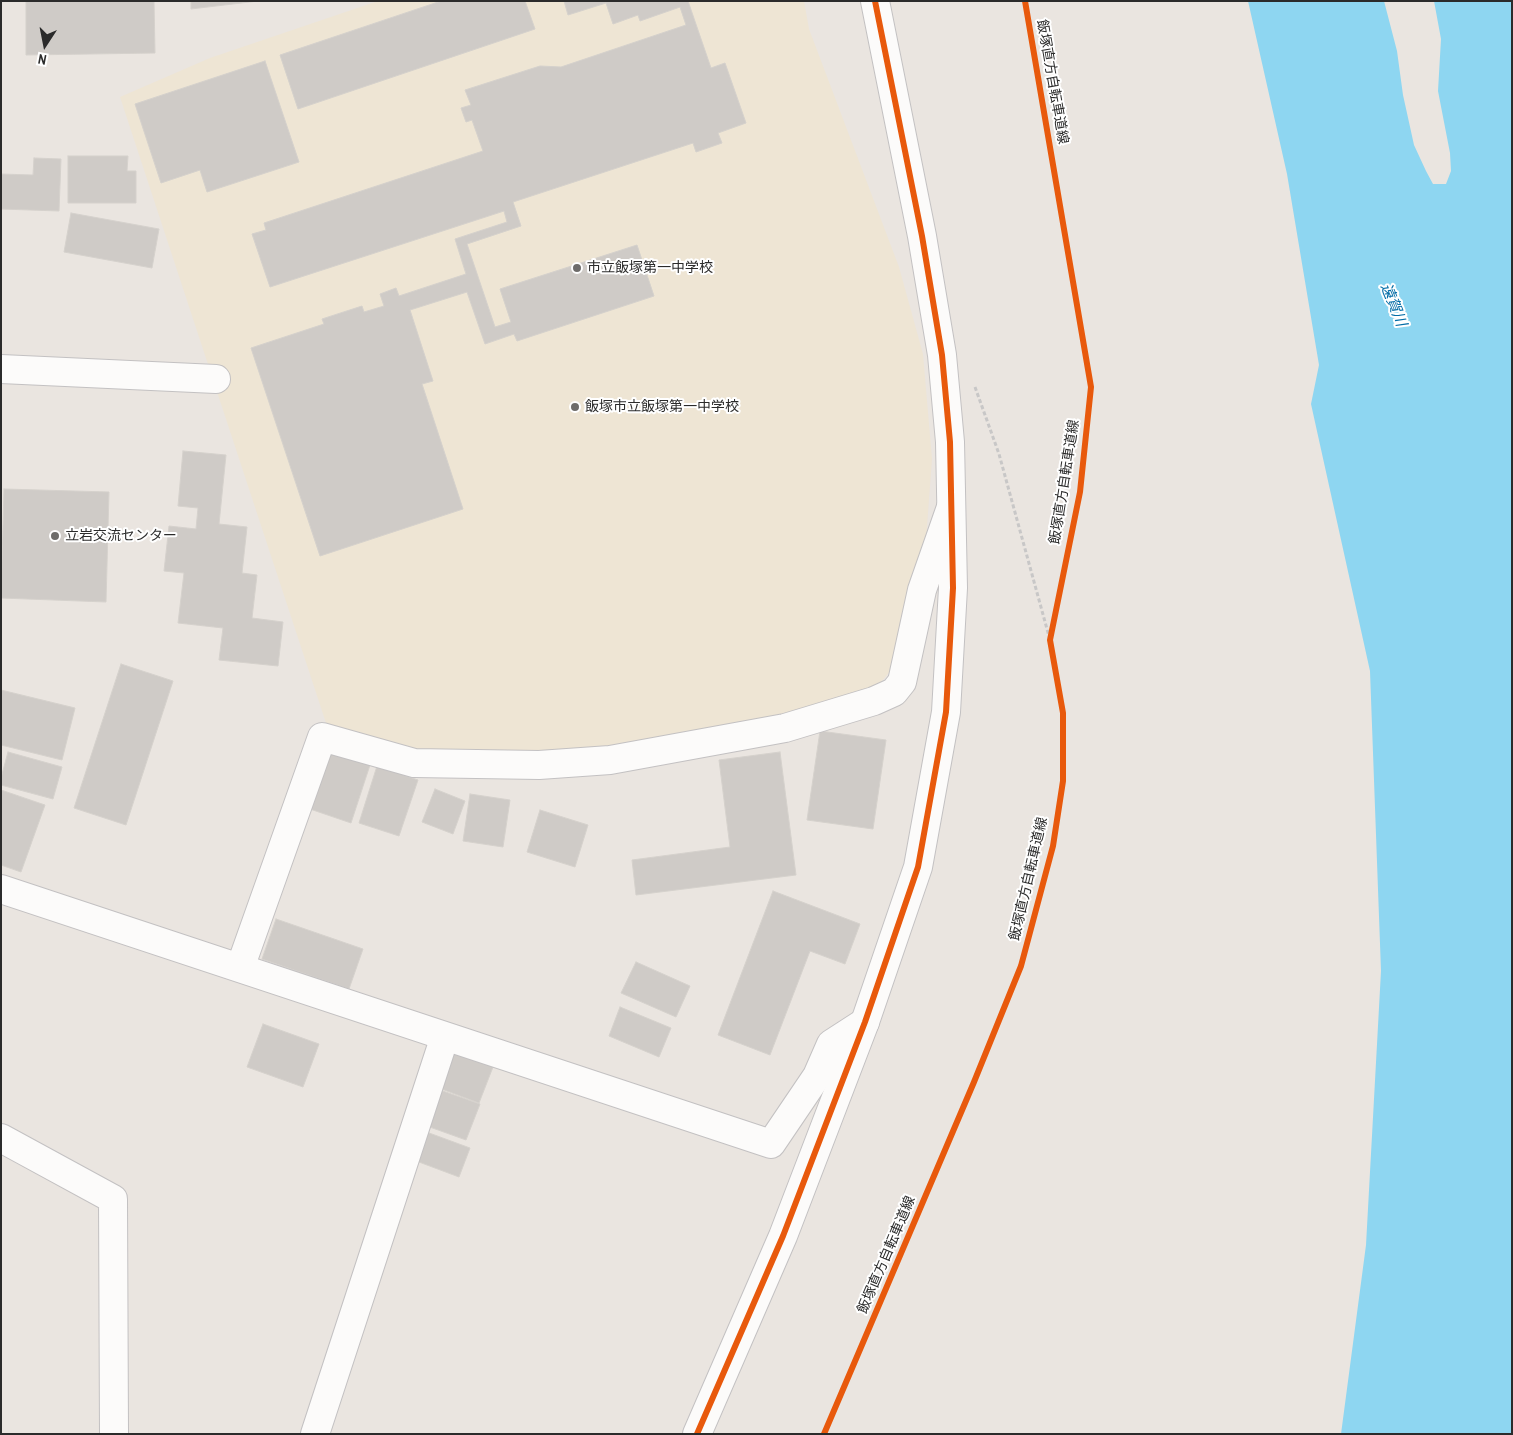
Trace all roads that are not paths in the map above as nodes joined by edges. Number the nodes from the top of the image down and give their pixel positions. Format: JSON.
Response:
{"nodes":[{"id":1,"x":875,"y":1,"type":"edge"},
{"id":2,"x":1,"y":369,"type":"edge"},
{"id":3,"x":216,"y":379,"type":"dead end"},
{"id":4,"x":951,"y":506,"type":"junction"},
{"id":5,"x":1,"y":888,"type":"edge"},
{"id":6,"x":240,"y":968,"type":"junction"},
{"id":7,"x":865,"y":1022,"type":"junction"},
{"id":8,"x":445,"y":1036,"type":"junction"},
{"id":9,"x":1,"y":1138,"type":"edge"},
{"id":10,"x":114,"y":1434,"type":"edge"},
{"id":11,"x":314,"y":1434,"type":"edge"},
{"id":12,"x":697,"y":1434,"type":"edge"}],
"edges":[{"from":1,"to":4,"type":"street"},
{"from":2,"to":3,"type":"street"},
{"from":4,"to":6,"type":"street"},
{"from":4,"to":7,"type":"street"},
{"from":5,"to":6,"type":"street"},
{"from":6,"to":8,"type":"street"},
{"from":7,"to":8,"type":"street"},
{"from":7,"to":12,"type":"street"},
{"from":8,"to":11,"type":"street"},
{"from":9,"to":10,"type":"street"}]}
